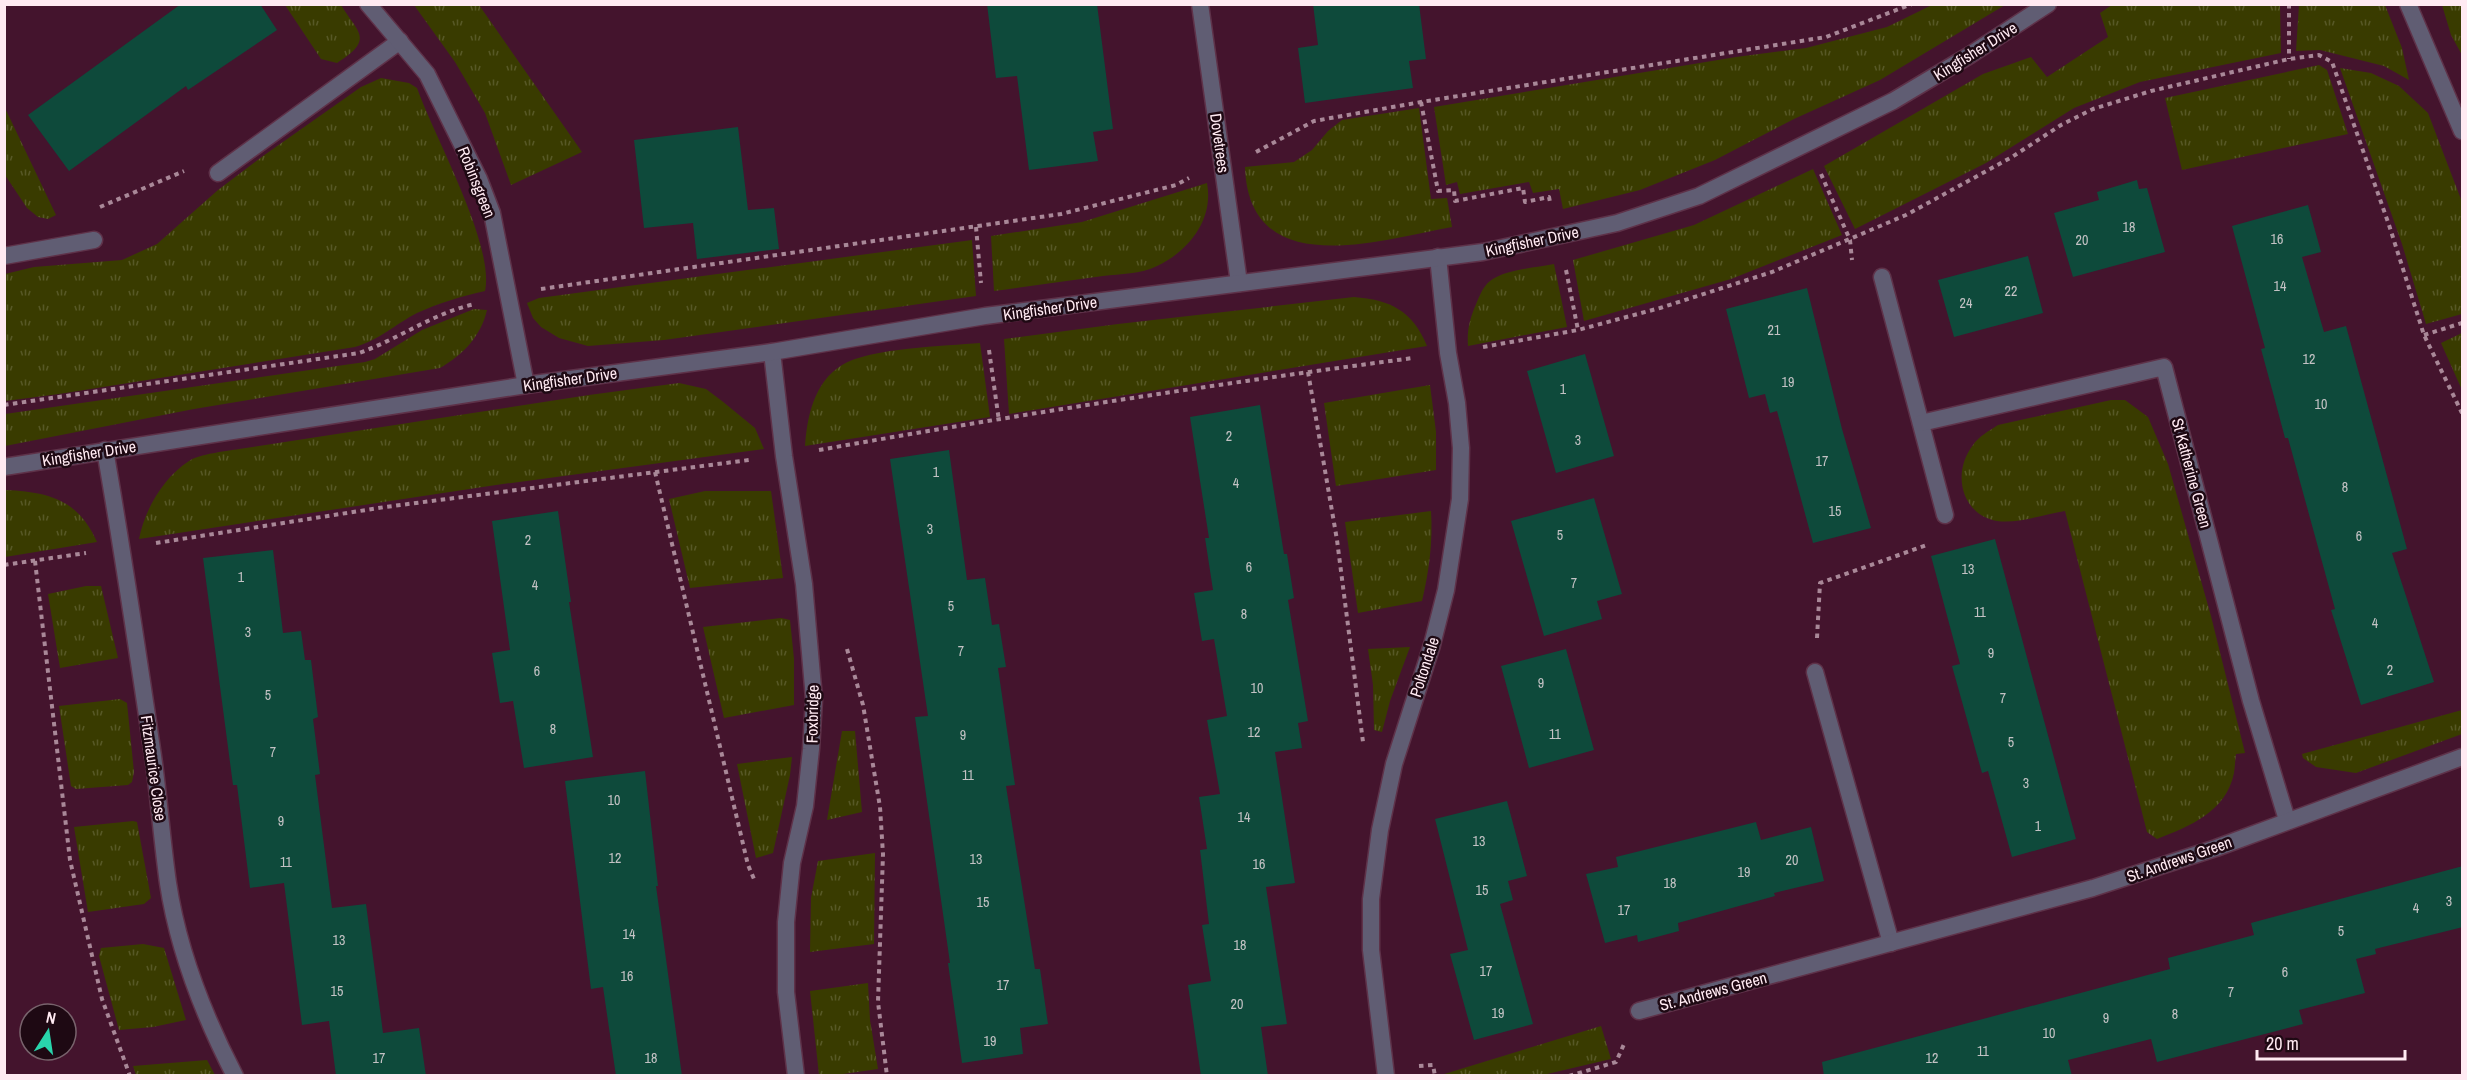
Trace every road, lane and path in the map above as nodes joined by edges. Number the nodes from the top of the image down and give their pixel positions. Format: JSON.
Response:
{"nodes":[{"id":1,"x":368,"y":4,"type":"edge"},
{"id":2,"x":1200,"y":4,"type":"edge"},
{"id":3,"x":1912,"y":4,"type":"edge"},
{"id":4,"x":2048,"y":4,"type":"edge"},
{"id":5,"x":2289,"y":4,"type":"edge"},
{"id":6,"x":2408,"y":4,"type":"edge"},
{"id":7,"x":400,"y":41,"type":"junction"},
{"id":8,"x":2289,"y":59,"type":"junction"},
{"id":9,"x":1421,"y":102,"type":"junction"},
{"id":10,"x":2463,"y":131,"type":"edge"},
{"id":11,"x":1808,"y":143,"type":"junction"},
{"id":12,"x":1222,"y":159,"type":"junction"},
{"id":13,"x":218,"y":173,"type":"joint"},
{"id":14,"x":1559,"y":235,"type":"junction"},
{"id":15,"x":4,"y":240,"type":"edge"},
{"id":16,"x":94,"y":240,"type":"joint"},
{"id":17,"x":1850,"y":240,"type":"junction"},
{"id":18,"x":9,"y":255,"type":"edge"},
{"id":19,"x":1438,"y":257,"type":"junction"},
{"id":20,"x":1882,"y":277,"type":"joint"},
{"id":21,"x":1239,"y":283,"type":"junction"},
{"id":22,"x":507,"y":297,"type":"junction"},
{"id":23,"x":2463,"y":323,"type":"edge"},
{"id":24,"x":1578,"y":330,"type":"junction"},
{"id":25,"x":2424,"y":335,"type":"junction"},
{"id":26,"x":772,"y":352,"type":"junction"},
{"id":27,"x":1448,"y":353,"type":"junction"},
{"id":28,"x":1308,"y":372,"type":"junction"},
{"id":29,"x":526,"y":385,"type":"junction"},
{"id":30,"x":4,"y":405,"type":"edge"},
{"id":31,"x":2463,"y":413,"type":"edge"},
{"id":32,"x":1921,"y":423,"type":"junction"},
{"id":33,"x":105,"y":450,"type":"junction"},
{"id":34,"x":784,"y":456,"type":"junction"},
{"id":35,"x":4,"y":467,"type":"edge"},
{"id":36,"x":655,"y":472,"type":"junction"},
{"id":37,"x":1945,"y":515,"type":"joint"},
{"id":38,"x":122,"y":548,"type":"junction"},
{"id":39,"x":35,"y":561,"type":"junction"},
{"id":40,"x":4,"y":565,"type":"edge"},
{"id":41,"x":845,"y":642,"type":"dead end"},
{"id":42,"x":1815,"y":672,"type":"joint"},
{"id":43,"x":1364,"y":745,"type":"dead end"},
{"id":44,"x":2463,"y":757,"type":"edge"},
{"id":45,"x":2287,"y":820,"type":"junction"},
{"id":46,"x":757,"y":886,"type":"dead end"},
{"id":47,"x":1891,"y":943,"type":"junction"},
{"id":48,"x":1639,"y":1011,"type":"joint"},
{"id":49,"x":130,"y":1076,"type":"edge"},
{"id":50,"x":236,"y":1076,"type":"edge"},
{"id":51,"x":796,"y":1076,"type":"edge"},
{"id":52,"x":887,"y":1076,"type":"edge"},
{"id":53,"x":1386,"y":1076,"type":"edge"},
{"id":54,"x":1569,"y":1076,"type":"edge"}],
"edges":[{"from":1,"to":7,"type":"street","name":"Robinsgreen"},
{"from":2,"to":12,"type":"street","name":"Dovetrees"},
{"from":3,"to":9,"type":"path"},
{"from":4,"to":11,"type":"street","name":"Kingfisher Drive"},
{"from":5,"to":8,"type":"path"},
{"from":6,"to":10,"type":"street"},
{"from":7,"to":13,"type":"street"},
{"from":7,"to":22,"type":"street","name":"Robinsgreen"},
{"from":8,"to":17,"type":"path"},
{"from":8,"to":25,"type":"path"},
{"from":9,"to":12,"type":"path"},
{"from":9,"to":14,"type":"path"},
{"from":11,"to":14,"type":"street","name":"Kingfisher Drive"},
{"from":11,"to":17,"type":"path"},
{"from":12,"to":21,"type":"street","name":"Dovetrees"},
{"from":12,"to":22,"type":"path"},
{"from":13,"to":16,"type":"path"},
{"from":14,"to":19,"type":"street","name":"Kingfisher Drive"},
{"from":14,"to":24,"type":"path"},
{"from":15,"to":18,"type":"street"},
{"from":16,"to":18,"type":"street"},
{"from":17,"to":20,"type":"path"},
{"from":17,"to":24,"type":"path"},
{"from":19,"to":21,"type":"street","name":"Kingfisher Drive"},
{"from":19,"to":27,"type":"street","name":"Poltondale"},
{"from":20,"to":32,"type":"street"},
{"from":21,"to":26,"type":"street","name":"Kingfisher Drive"},
{"from":22,"to":29,"type":"street","name":"Robinsgreen"},
{"from":22,"to":30,"type":"path"},
{"from":23,"to":25,"type":"path"},
{"from":24,"to":27,"type":"path"},
{"from":25,"to":31,"type":"path"},
{"from":26,"to":29,"type":"street","name":"Kingfisher Drive"},
{"from":26,"to":34,"type":"street","name":"Foxbridge"},
{"from":27,"to":28,"type":"path"},
{"from":27,"to":53,"type":"street","name":"Poltondale"},
{"from":28,"to":34,"type":"path"},
{"from":28,"to":43,"type":"path"},
{"from":29,"to":33,"type":"street","name":"Kingfisher Drive"},
{"from":32,"to":37,"type":"street"},
{"from":32,"to":45,"type":"street","name":"St Katherine Green"},
{"from":33,"to":35,"type":"street","name":"Kingfisher Drive"},
{"from":33,"to":38,"type":"street","name":"Fitzmaurice Close"},
{"from":34,"to":36,"type":"path"},
{"from":34,"to":51,"type":"street","name":"Foxbridge"},
{"from":36,"to":38,"type":"path"},
{"from":36,"to":46,"type":"path"},
{"from":37,"to":42,"type":"path"},
{"from":38,"to":39,"type":"path"},
{"from":38,"to":50,"type":"street","name":"Fitzmaurice Close"},
{"from":39,"to":40,"type":"path"},
{"from":39,"to":49,"type":"path"},
{"from":41,"to":52,"type":"path"},
{"from":42,"to":47,"type":"street"},
{"from":44,"to":45,"type":"street","name":"St. Andrews Green"},
{"from":45,"to":47,"type":"street","name":"St. Andrews Green"},
{"from":47,"to":48,"type":"street","name":"St. Andrews Green"},
{"from":48,"to":54,"type":"path"}]}
